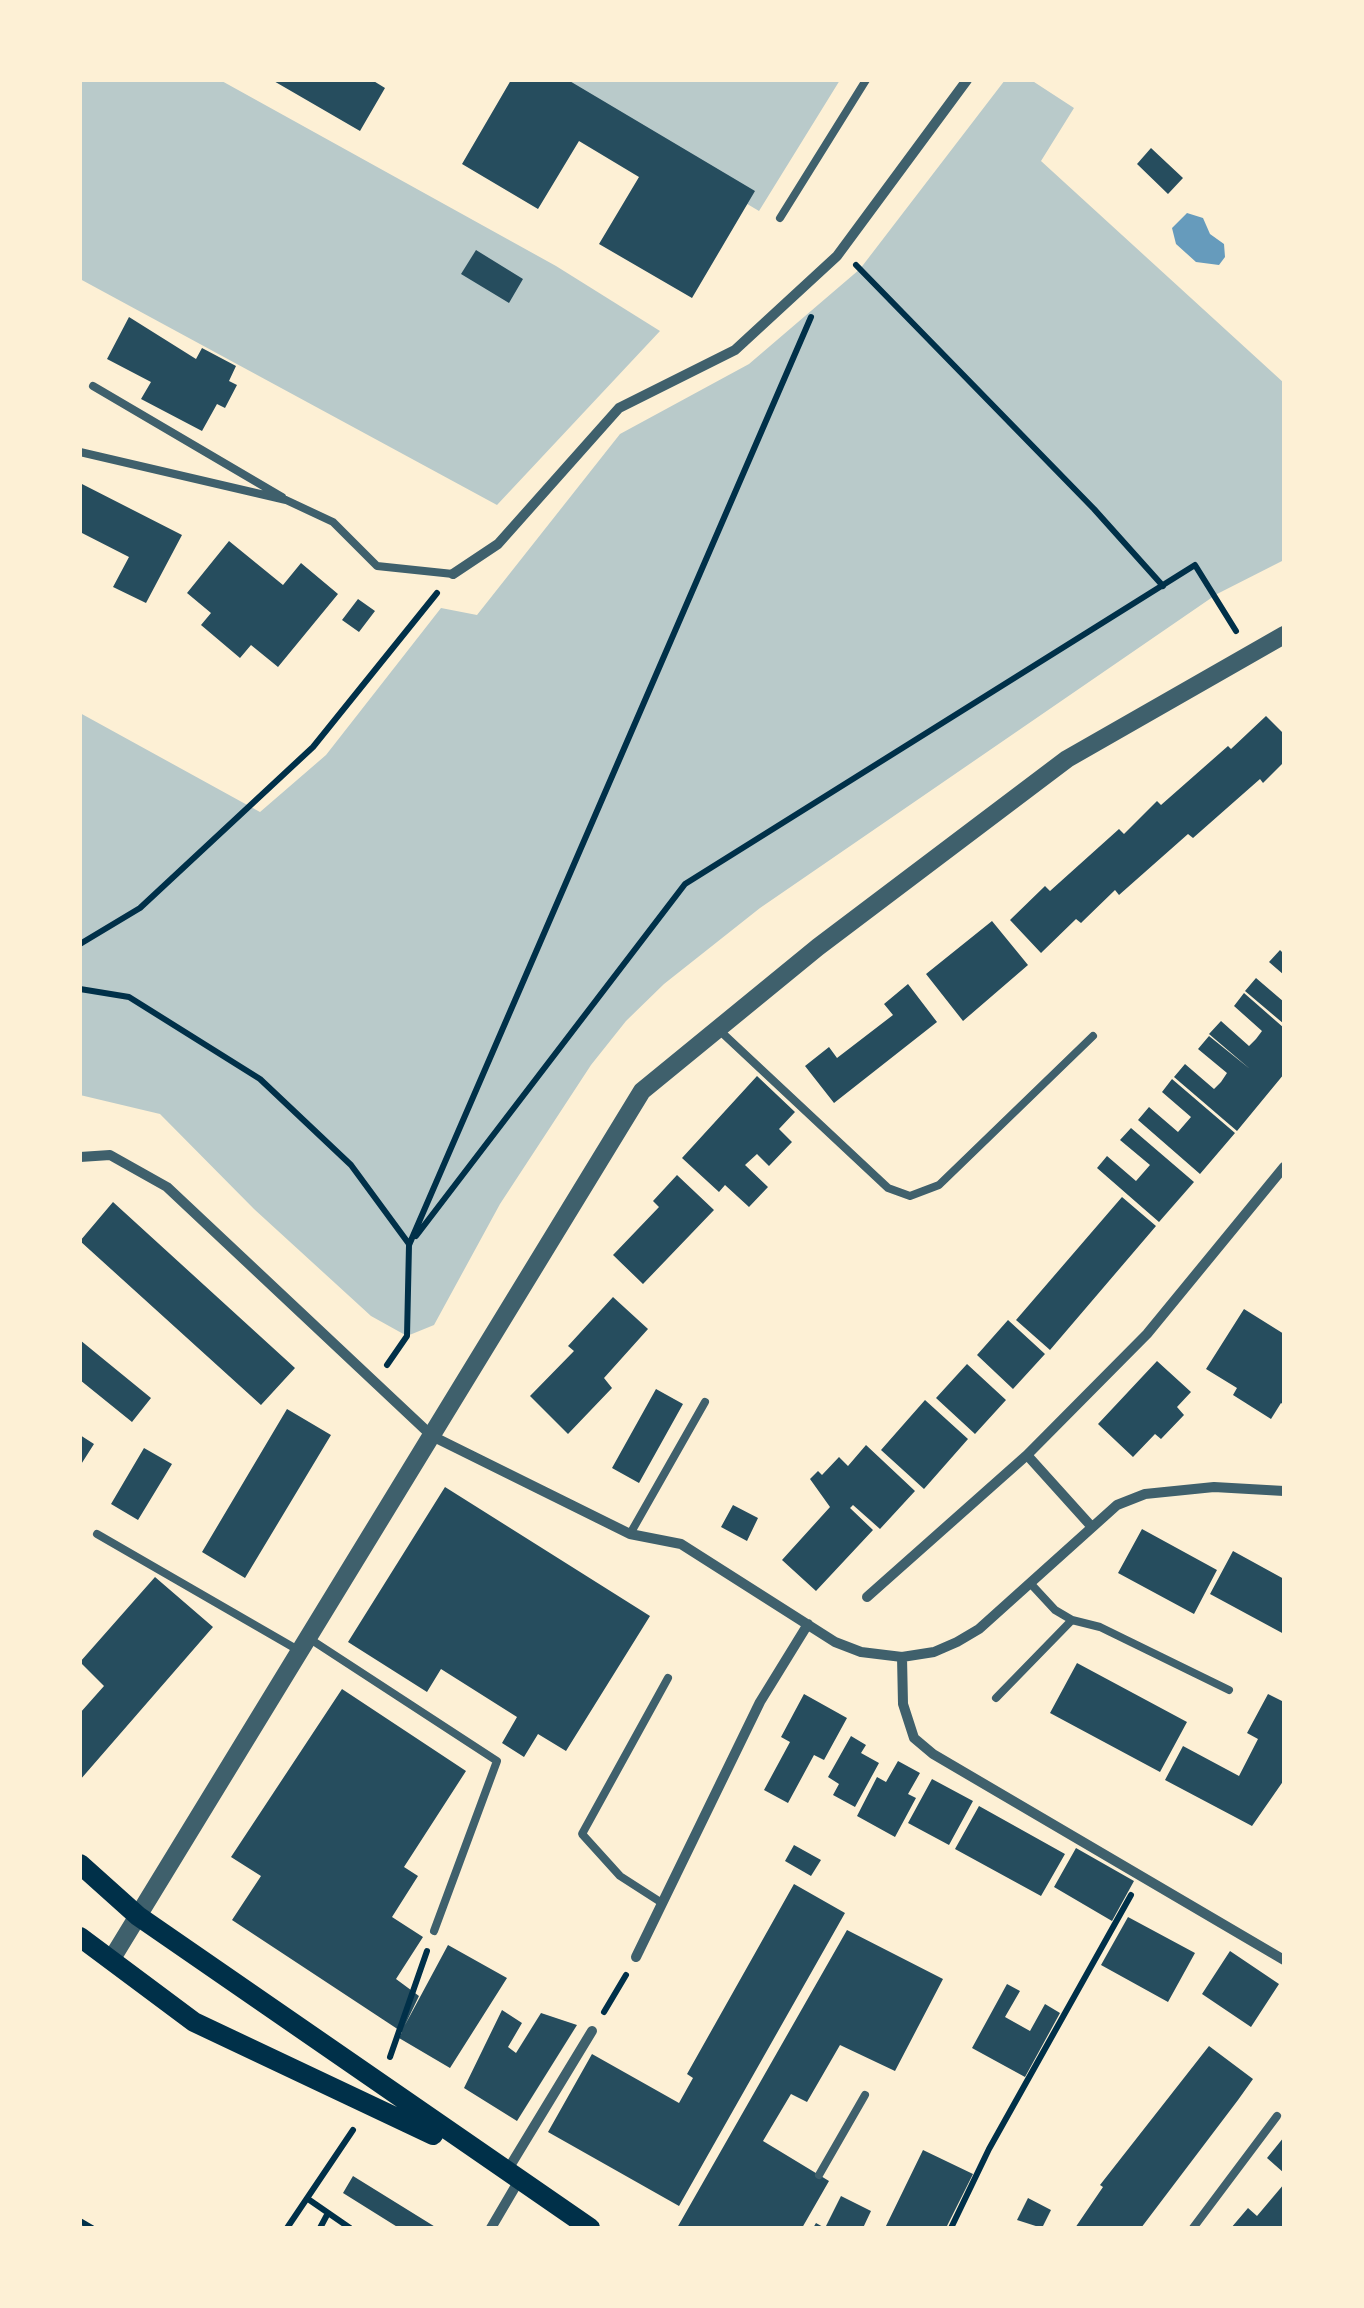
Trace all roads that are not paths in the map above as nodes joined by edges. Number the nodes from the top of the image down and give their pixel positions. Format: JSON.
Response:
{"nodes":[{"id":1,"x":866,"y":80,"type":"edge"},
{"id":2,"x":967,"y":80,"type":"edge"},
{"id":3,"x":780,"y":218,"type":"dead end"},
{"id":4,"x":93,"y":386,"type":"dead end"},
{"id":5,"x":80,"y":452,"type":"edge"},
{"id":6,"x":286,"y":500,"type":"junction"},
{"id":7,"x":452,"y":574,"type":"joint"},
{"id":8,"x":1284,"y":635,"type":"edge"},
{"id":9,"x":718,"y":1028,"type":"junction"},
{"id":10,"x":1094,"y":1036,"type":"dead end"},
{"id":11,"x":80,"y":1157,"type":"edge"},
{"id":12,"x":1284,"y":1168,"type":"edge"},
{"id":13,"x":705,"y":1402,"type":"dead end"},
{"id":14,"x":432,"y":1436,"type":"junction"},
{"id":15,"x":1027,"y":1454,"type":"junction"},
{"id":16,"x":1284,"y":1491,"type":"edge"},
{"id":17,"x":1091,"y":1526,"type":"junction"},
{"id":18,"x":97,"y":1534,"type":"dead end"},
{"id":19,"x":630,"y":1534,"type":"junction"},
{"id":20,"x":1030,"y":1583,"type":"junction"},
{"id":21,"x":867,"y":1597,"type":"dead end"},
{"id":22,"x":1072,"y":1620,"type":"junction"},
{"id":23,"x":808,"y":1624,"type":"junction"},
{"id":24,"x":302,"y":1643,"type":"junction"},
{"id":25,"x":902,"y":1657,"type":"junction"},
{"id":26,"x":668,"y":1678,"type":"dead end"},
{"id":27,"x":1229,"y":1690,"type":"dead end"},
{"id":28,"x":996,"y":1698,"type":"dead end"},
{"id":29,"x":80,"y":1864,"type":"edge"},
{"id":30,"x":662,"y":1903,"type":"junction"},
{"id":31,"x":138,"y":1916,"type":"junction"},
{"id":32,"x":434,"y":1931,"type":"road end"},
{"id":33,"x":80,"y":1936,"type":"edge"},
{"id":34,"x":636,"y":1957,"type":"road end"},
{"id":35,"x":111,"y":1960,"type":"junction"},
{"id":36,"x":1284,"y":1960,"type":"edge"},
{"id":37,"x":592,"y":2031,"type":"road end"},
{"id":38,"x":376,"y":2094,"type":"junction"},
{"id":39,"x":864,"y":2095,"type":"dead end"},
{"id":40,"x":1276,"y":2116,"type":"dead end"},
{"id":41,"x":819,"y":2174,"type":"dead end"},
{"id":42,"x":512,"y":2177,"type":"junction"},
{"id":43,"x":492,"y":2228,"type":"edge"},
{"id":44,"x":590,"y":2228,"type":"edge"},
{"id":45,"x":1193,"y":2228,"type":"edge"}],
"edges":[{"from":1,"to":3,"type":"lane"},
{"from":2,"to":7,"type":"street"},
{"from":4,"to":6,"type":"lane"},
{"from":5,"to":6,"type":"lane"},
{"from":6,"to":7,"type":"lane"},
{"from":8,"to":9,"type":"street"},
{"from":9,"to":10,"type":"lane"},
{"from":9,"to":14,"type":"street"},
{"from":11,"to":14,"type":"street"},
{"from":12,"to":15,"type":"street"},
{"from":13,"to":19,"type":"lane"},
{"from":14,"to":19,"type":"street"},
{"from":14,"to":24,"type":"street"},
{"from":15,"to":17,"type":"street"},
{"from":15,"to":21,"type":"street"},
{"from":16,"to":17,"type":"street"},
{"from":17,"to":20,"type":"street"},
{"from":18,"to":24,"type":"lane"},
{"from":19,"to":23,"type":"street"},
{"from":20,"to":22,"type":"lane"},
{"from":20,"to":25,"type":"street"},
{"from":22,"to":27,"type":"lane"},
{"from":22,"to":28,"type":"lane"},
{"from":23,"to":25,"type":"street"},
{"from":23,"to":30,"type":"street"},
{"from":24,"to":31,"type":"street"},
{"from":24,"to":32,"type":"lane"},
{"from":25,"to":36,"type":"street"},
{"from":26,"to":30,"type":"lane"},
{"from":29,"to":31,"type":"main road"},
{"from":30,"to":34,"type":"street"},
{"from":31,"to":35,"type":"street"},
{"from":31,"to":38,"type":"main road"},
{"from":33,"to":35,"type":"main road"},
{"from":35,"to":38,"type":"main road"},
{"from":37,"to":42,"type":"street"},
{"from":38,"to":42,"type":"main road"},
{"from":39,"to":41,"type":"lane"},
{"from":40,"to":45,"type":"lane"},
{"from":42,"to":43,"type":"street"},
{"from":42,"to":44,"type":"main road"}]}
